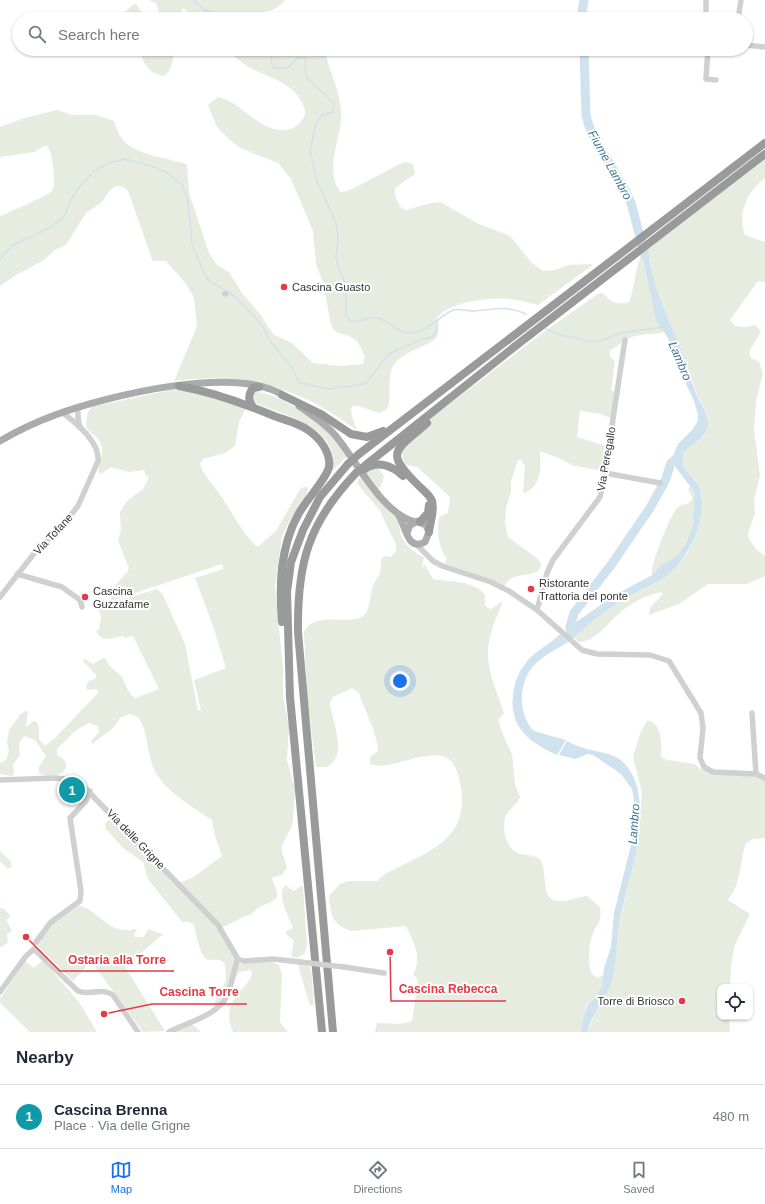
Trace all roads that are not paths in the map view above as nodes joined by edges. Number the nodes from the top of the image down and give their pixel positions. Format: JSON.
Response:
{"nodes":[{"id":1,"x":706,"y":0,"type":"edge"},
{"id":2,"x":741,"y":0,"type":"edge"},
{"id":3,"x":706,"y":12,"type":"edge"},
{"id":4,"x":739,"y":12,"type":"edge"},
{"id":5,"x":753,"y":46,"type":"edge"},
{"id":6,"x":765,"y":47,"type":"edge"},
{"id":7,"x":708,"y":56,"type":"edge"},
{"id":8,"x":716,"y":80,"type":"dead end"},
{"id":9,"x":765,"y":142,"type":"edge"},
{"id":10,"x":765,"y":154,"type":"edge"},
{"id":11,"x":625,"y":340,"type":"dead end"},
{"id":12,"x":492,"y":352,"type":"junction"},
{"id":13,"x":468,"y":383,"type":"junction"},
{"id":14,"x":179,"y":386,"type":"junction"},
{"id":15,"x":259,"y":387,"type":"junction"},
{"id":16,"x":282,"y":394,"type":"junction"},
{"id":17,"x":253,"y":407,"type":"junction"},
{"id":18,"x":78,"y":408,"type":"junction"},
{"id":19,"x":63,"y":412,"type":"junction"},
{"id":20,"x":80,"y":428,"type":"junction"},
{"id":21,"x":0,"y":441,"type":"edge"},
{"id":22,"x":366,"y":467,"type":"junction"},
{"id":23,"x":605,"y":473,"type":"junction"},
{"id":24,"x":660,"y":483,"type":"dead end"},
{"id":25,"x":396,"y":512,"type":"junction"},
{"id":26,"x":418,"y":522,"type":"junction"},
{"id":27,"x":407,"y":533,"type":"junction"},
{"id":28,"x":428,"y":535,"type":"junction"},
{"id":29,"x":416,"y":544,"type":"junction"},
{"id":30,"x":433,"y":561,"type":"junction"},
{"id":31,"x":17,"y":574,"type":"junction"},
{"id":32,"x":0,"y":597,"type":"edge"},
{"id":33,"x":82,"y":607,"type":"dead end"},
{"id":34,"x":537,"y":610,"type":"junction"},
{"id":35,"x":290,"y":697,"type":"junction"},
{"id":36,"x":752,"y":713,"type":"dead end"},
{"id":37,"x":756,"y":774,"type":"junction"},
{"id":38,"x":765,"y":778,"type":"edge"},
{"id":39,"x":0,"y":780,"type":"edge"},
{"id":40,"x":90,"y":792,"type":"junction"},
{"id":41,"x":36,"y":942,"type":"dead end"},
{"id":42,"x":238,"y":960,"type":"junction"},
{"id":43,"x":384,"y":973,"type":"dead end"},
{"id":44,"x":0,"y":992,"type":"edge"},
{"id":45,"x":138,"y":1032,"type":"edge"},
{"id":46,"x":169,"y":1032,"type":"edge"},
{"id":47,"x":322,"y":1032,"type":"edge"},
{"id":48,"x":333,"y":1032,"type":"edge"}],
"edges":[{"from":1,"to":3,"type":"street"},
{"from":2,"to":4,"type":"street"},
{"from":5,"to":6,"type":"street"},
{"from":7,"to":8,"type":"street"},
{"from":9,"to":12,"type":"highway"},
{"from":10,"to":13,"type":"highway"},
{"from":11,"to":23,"type":"street","name":"Via Peregallo"},
{"from":12,"to":16,"type":"highway"},
{"from":12,"to":35,"type":"highway","bridge":true},
{"from":13,"to":22,"type":"highway"},
{"from":13,"to":28,"type":"highway"},
{"from":14,"to":15,"type":"main road"},
{"from":14,"to":17,"type":"highway"},
{"from":14,"to":18,"type":"main road"},
{"from":15,"to":16,"type":"main road"},
{"from":15,"to":17,"type":"highway"},
{"from":16,"to":25,"type":"main road"},
{"from":17,"to":35,"type":"highway"},
{"from":18,"to":19,"type":"main road"},
{"from":18,"to":20,"type":"street"},
{"from":19,"to":20,"type":"street","name":"Via Tofane"},
{"from":19,"to":21,"type":"main road"},
{"from":20,"to":31,"type":"street","name":"Via Tofane"},
{"from":22,"to":26,"type":"highway"},
{"from":22,"to":48,"type":"highway","bridge":true},
{"from":23,"to":24,"type":"street"},
{"from":23,"to":34,"type":"street","name":"Via Peregallo"},
{"from":25,"to":26,"type":"main road"},
{"from":25,"to":27,"type":"main road"},
{"from":26,"to":27,"type":"main road"},
{"from":26,"to":28,"type":"main road"},
{"from":27,"to":29,"type":"main road"},
{"from":28,"to":29,"type":"main road"},
{"from":28,"to":30,"type":"street"},
{"from":29,"to":30,"type":"street"},
{"from":30,"to":34,"type":"street"},
{"from":31,"to":32,"type":"street","name":"Via Tofane"},
{"from":31,"to":33,"type":"street"},
{"from":34,"to":37,"type":"street"},
{"from":35,"to":47,"type":"highway"},
{"from":36,"to":37,"type":"street"},
{"from":37,"to":38,"type":"street"},
{"from":39,"to":40,"type":"street","name":"Via delle Grigne"},
{"from":40,"to":41,"type":"street"},
{"from":40,"to":42,"type":"street","name":"Via delle Grigne"},
{"from":42,"to":43,"type":"street","bridge":true},
{"from":42,"to":46,"type":"street"},
{"from":44,"to":45,"type":"street"}]}
